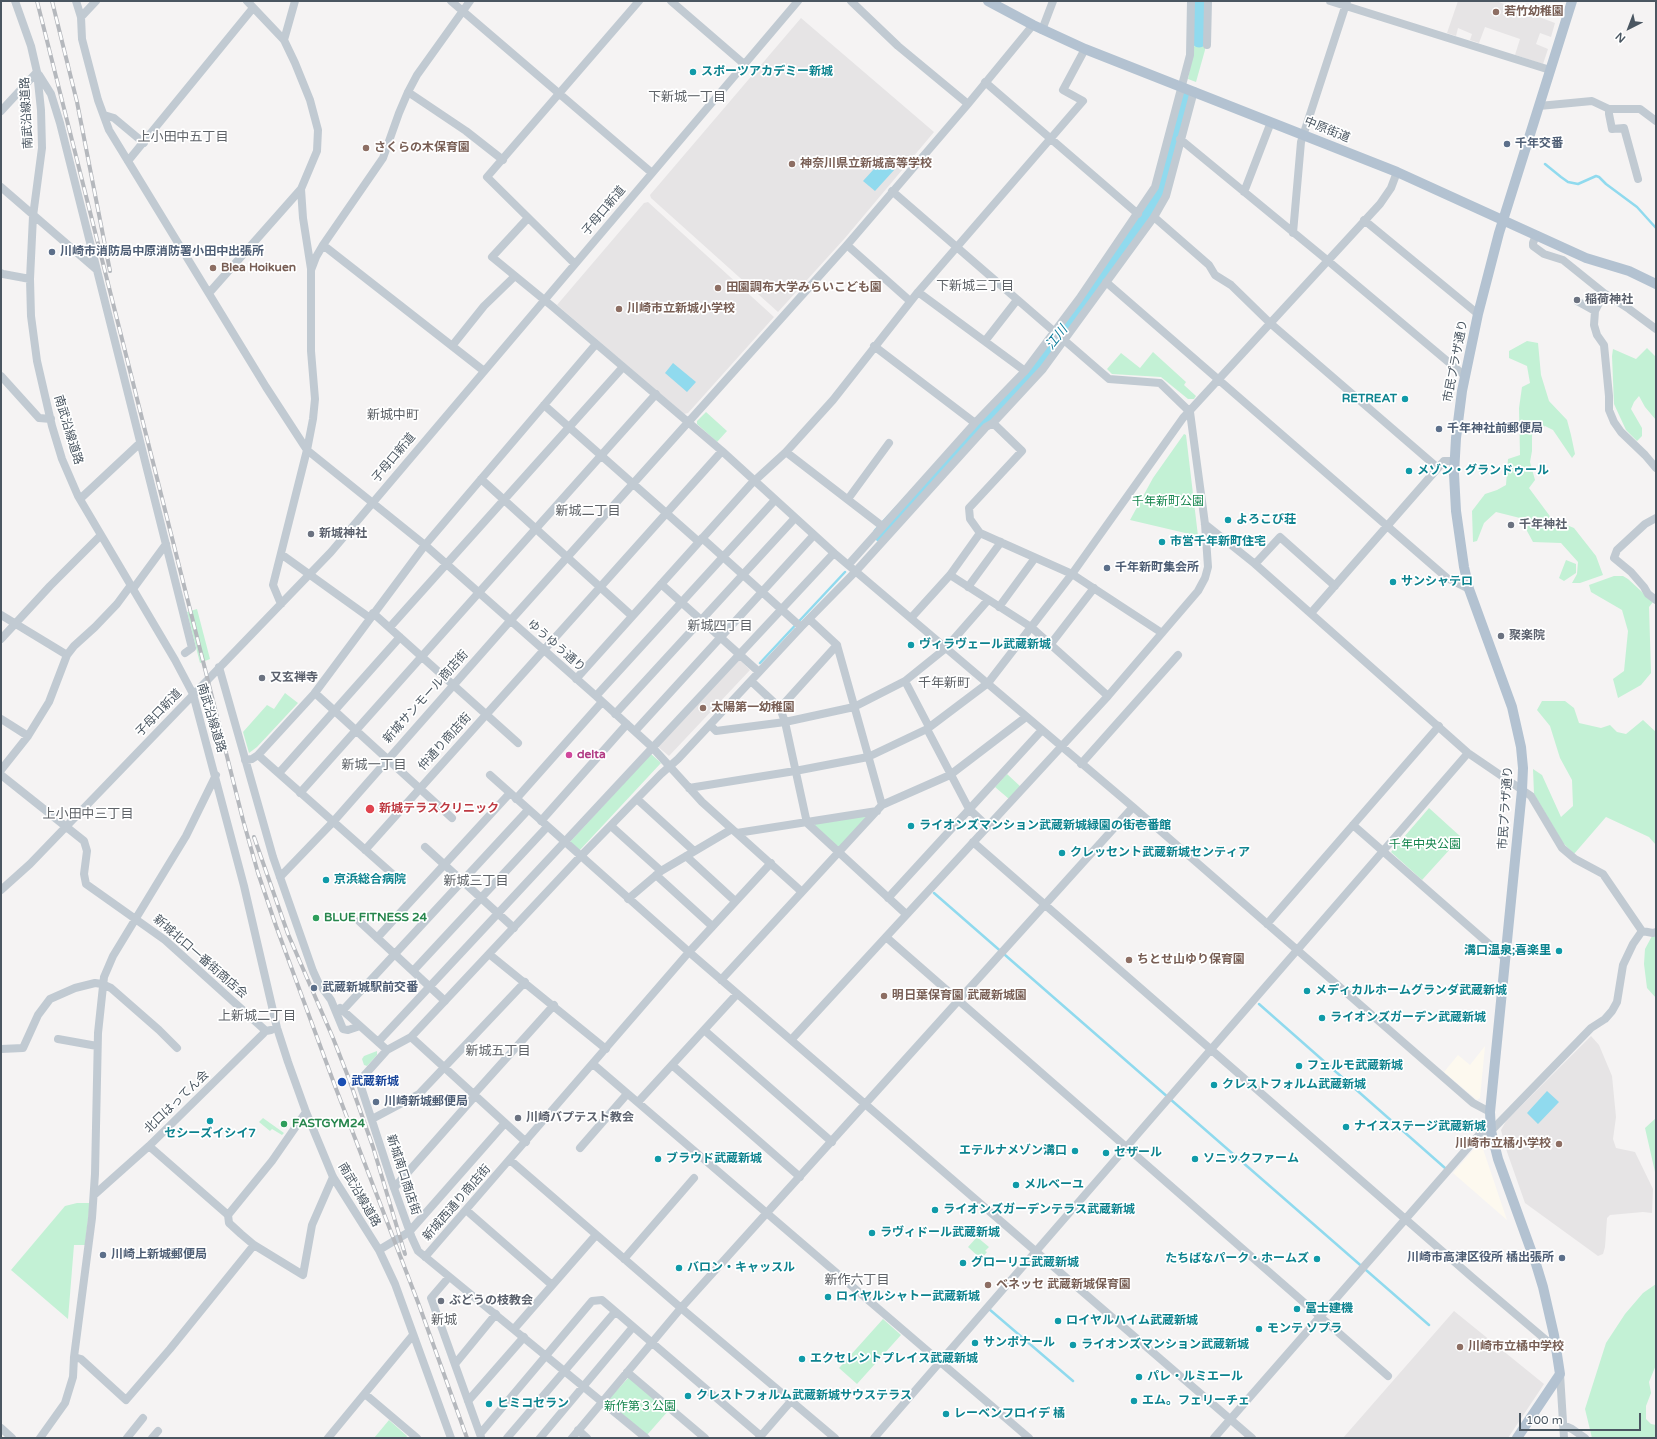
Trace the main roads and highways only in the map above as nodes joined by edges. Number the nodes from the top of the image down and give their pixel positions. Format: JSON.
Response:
{"nodes":[{"id":1,"x":988,"y":1,"type":"edge"},
{"id":2,"x":1572,"y":1,"type":"edge"},
{"id":3,"x":1503,"y":219,"type":"junction"},
{"id":4,"x":1656,"y":284,"type":"edge"},
{"id":5,"x":1517,"y":1438,"type":"edge"}],
"edges":[{"from":1,"to":3,"type":"main road","name":"中原街道"},
{"from":2,"to":3,"type":"main road","name":"市民プラザ通り"},
{"from":3,"to":4,"type":"main road","name":"中原街道"},
{"from":3,"to":5,"type":"main road","name":"市民プラザ通り"}]}
